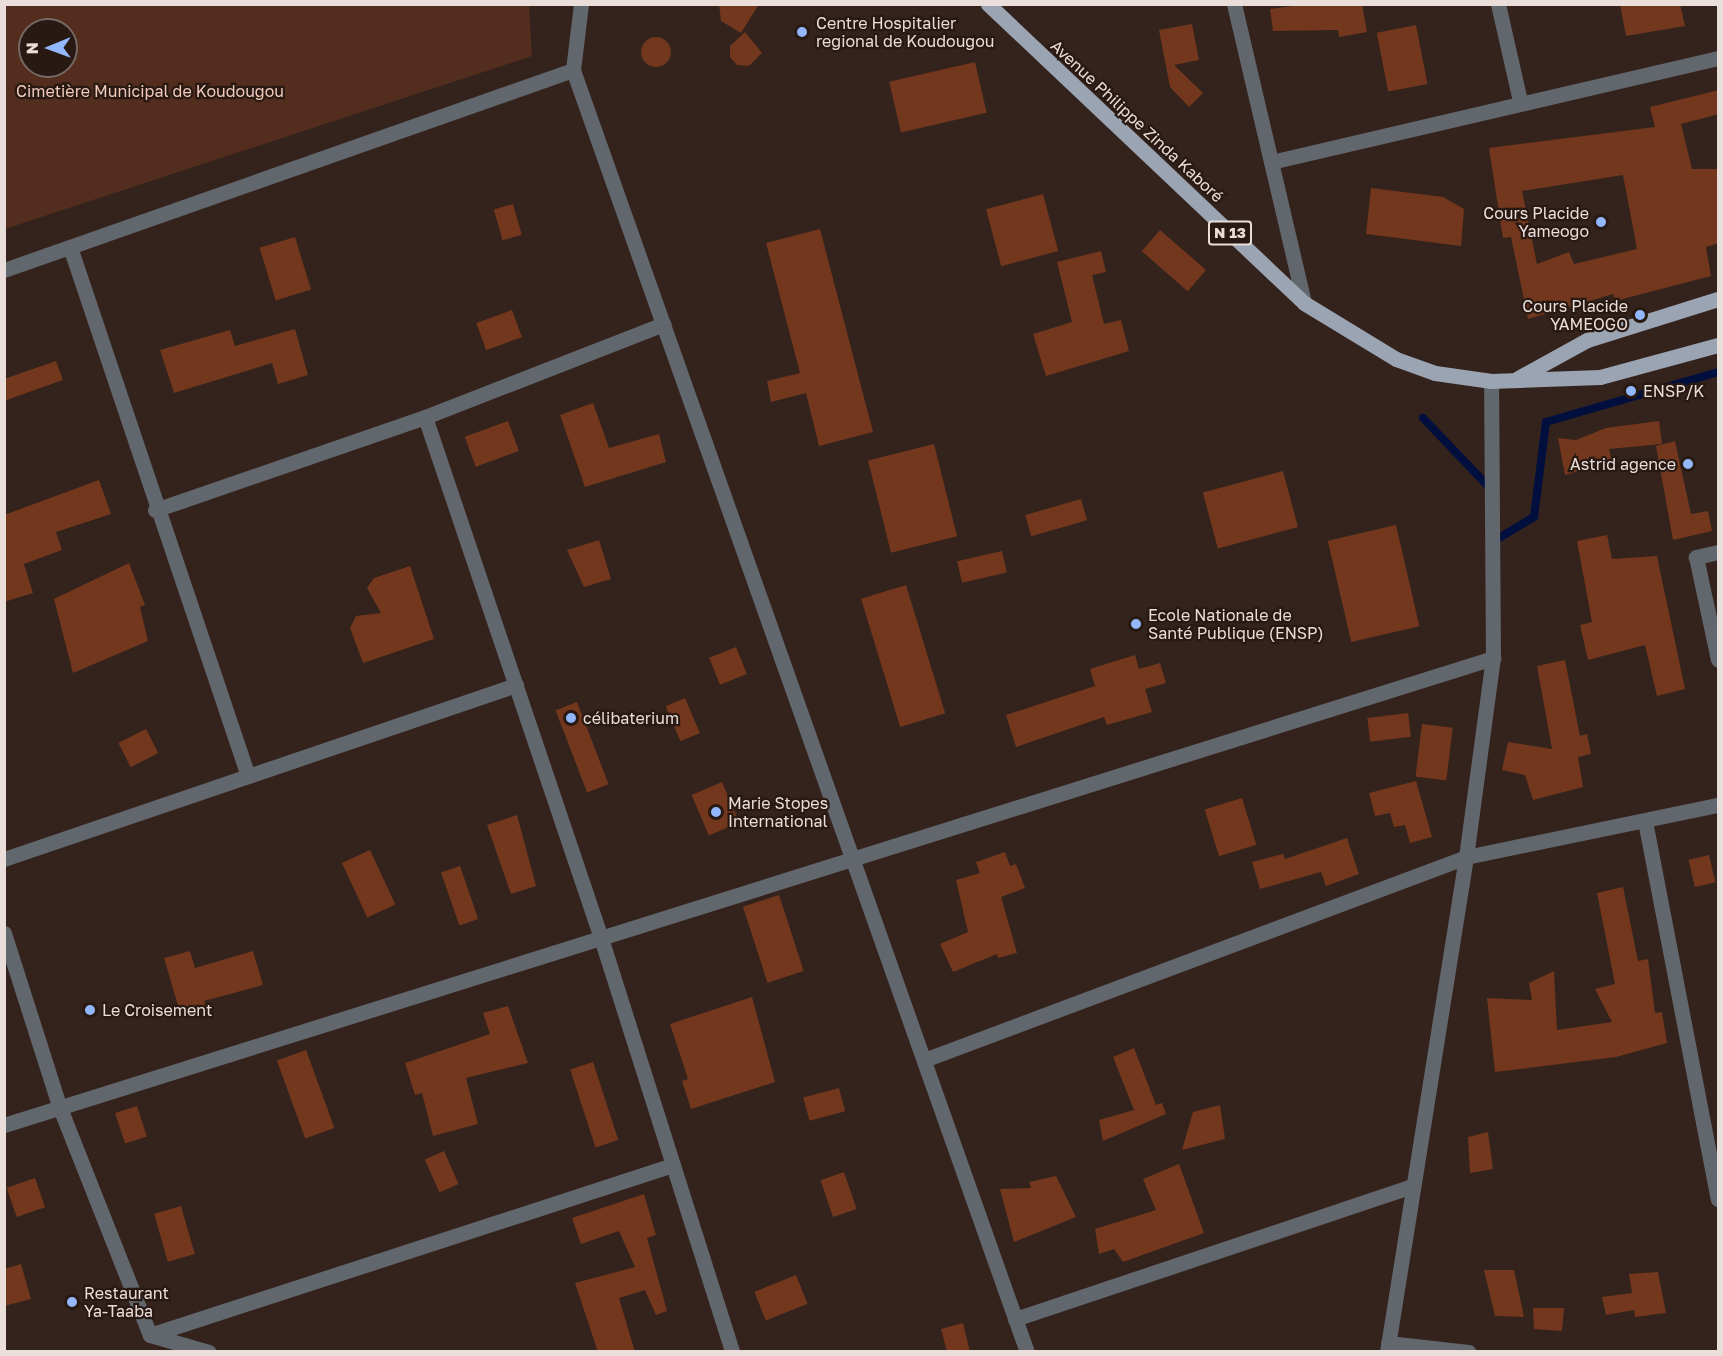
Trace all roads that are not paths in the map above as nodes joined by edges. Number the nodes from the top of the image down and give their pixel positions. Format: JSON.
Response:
{"nodes":[{"id":1,"x":581,"y":4,"type":"edge"},
{"id":2,"x":988,"y":4,"type":"edge"},
{"id":3,"x":1234,"y":4,"type":"edge"},
{"id":4,"x":1498,"y":4,"type":"edge"},
{"id":5,"x":1719,"y":58,"type":"edge"},
{"id":6,"x":573,"y":70,"type":"junction"},
{"id":7,"x":1520,"y":101,"type":"junction"},
{"id":8,"x":1271,"y":162,"type":"junction"},
{"id":9,"x":70,"y":247,"type":"junction"},
{"id":10,"x":4,"y":270,"type":"edge"},
{"id":11,"x":1719,"y":300,"type":"edge"},
{"id":12,"x":1304,"y":303,"type":"junction"},
{"id":13,"x":663,"y":324,"type":"junction"},
{"id":14,"x":1719,"y":345,"type":"edge"},
{"id":15,"x":1516,"y":379,"type":"junction"},
{"id":16,"x":1491,"y":381,"type":"junction"},
{"id":17,"x":425,"y":417,"type":"junction"},
{"id":18,"x":154,"y":510,"type":"junction"},
{"id":19,"x":1719,"y":552,"type":"edge"},
{"id":20,"x":1493,"y":658,"type":"junction"},
{"id":21,"x":1719,"y":660,"type":"edge"},
{"id":22,"x":516,"y":685,"type":"junction"},
{"id":23,"x":248,"y":776,"type":"junction"},
{"id":24,"x":1719,"y":805,"type":"edge"},
{"id":25,"x":1645,"y":821,"type":"junction"},
{"id":26,"x":1466,"y":857,"type":"junction"},
{"id":27,"x":4,"y":859,"type":"edge"},
{"id":28,"x":852,"y":859,"type":"junction"},
{"id":29,"x":4,"y":933,"type":"edge"},
{"id":30,"x":601,"y":938,"type":"junction"},
{"id":31,"x":924,"y":1060,"type":"junction"},
{"id":32,"x":60,"y":1108,"type":"junction"},
{"id":33,"x":4,"y":1125,"type":"edge"},
{"id":34,"x":673,"y":1165,"type":"junction"},
{"id":35,"x":1413,"y":1186,"type":"junction"},
{"id":36,"x":1719,"y":1199,"type":"edge"},
{"id":37,"x":1015,"y":1319,"type":"junction"},
{"id":38,"x":150,"y":1335,"type":"junction"},
{"id":39,"x":1388,"y":1347,"type":"edge"},
{"id":40,"x":209,"y":1352,"type":"edge"},
{"id":41,"x":732,"y":1352,"type":"edge"},
{"id":42,"x":1027,"y":1352,"type":"edge"},
{"id":43,"x":1468,"y":1352,"type":"edge"}],
"edges":[{"from":1,"to":6,"type":"street"},
{"from":2,"to":12,"type":"main road","name":"Avenue Philippe Zinda Kaboré","number":"N 13"},
{"from":3,"to":8,"type":"street"},
{"from":4,"to":7,"type":"street"},
{"from":5,"to":7,"type":"street"},
{"from":6,"to":9,"type":"street"},
{"from":6,"to":13,"type":"street"},
{"from":7,"to":8,"type":"street"},
{"from":8,"to":12,"type":"street"},
{"from":9,"to":10,"type":"street"},
{"from":9,"to":18,"type":"street"},
{"from":11,"to":15,"type":"main road","name":"Avenue Philippe Zinda Kaboré","number":"N 13"},
{"from":12,"to":16,"type":"main road","name":"Avenue Philippe Zinda Kaboré","number":"N 13"},
{"from":13,"to":17,"type":"street"},
{"from":13,"to":28,"type":"street"},
{"from":14,"to":15,"type":"main road","name":"Avenue Philippe Zinda Kaboré","number":"N 13"},
{"from":15,"to":16,"type":"main road","name":"Avenue Philippe Zinda Kaboré","number":"N 13"},
{"from":16,"to":20,"type":"street"},
{"from":17,"to":18,"type":"street"},
{"from":17,"to":22,"type":"street"},
{"from":18,"to":23,"type":"street"},
{"from":19,"to":21,"type":"street"},
{"from":20,"to":26,"type":"street"},
{"from":20,"to":28,"type":"street"},
{"from":22,"to":23,"type":"street"},
{"from":22,"to":30,"type":"street"},
{"from":23,"to":27,"type":"street"},
{"from":24,"to":25,"type":"street"},
{"from":25,"to":26,"type":"street"},
{"from":25,"to":36,"type":"street"},
{"from":26,"to":31,"type":"street"},
{"from":26,"to":35,"type":"street"},
{"from":28,"to":30,"type":"street"},
{"from":28,"to":31,"type":"street"},
{"from":29,"to":32,"type":"street"},
{"from":30,"to":32,"type":"street"},
{"from":30,"to":34,"type":"street"},
{"from":31,"to":37,"type":"street"},
{"from":32,"to":33,"type":"street"},
{"from":32,"to":38,"type":"street"},
{"from":34,"to":38,"type":"street"},
{"from":34,"to":41,"type":"street"},
{"from":35,"to":37,"type":"street"},
{"from":35,"to":39,"type":"street"},
{"from":37,"to":42,"type":"street"},
{"from":38,"to":40,"type":"street"},
{"from":39,"to":43,"type":"street"}]}
